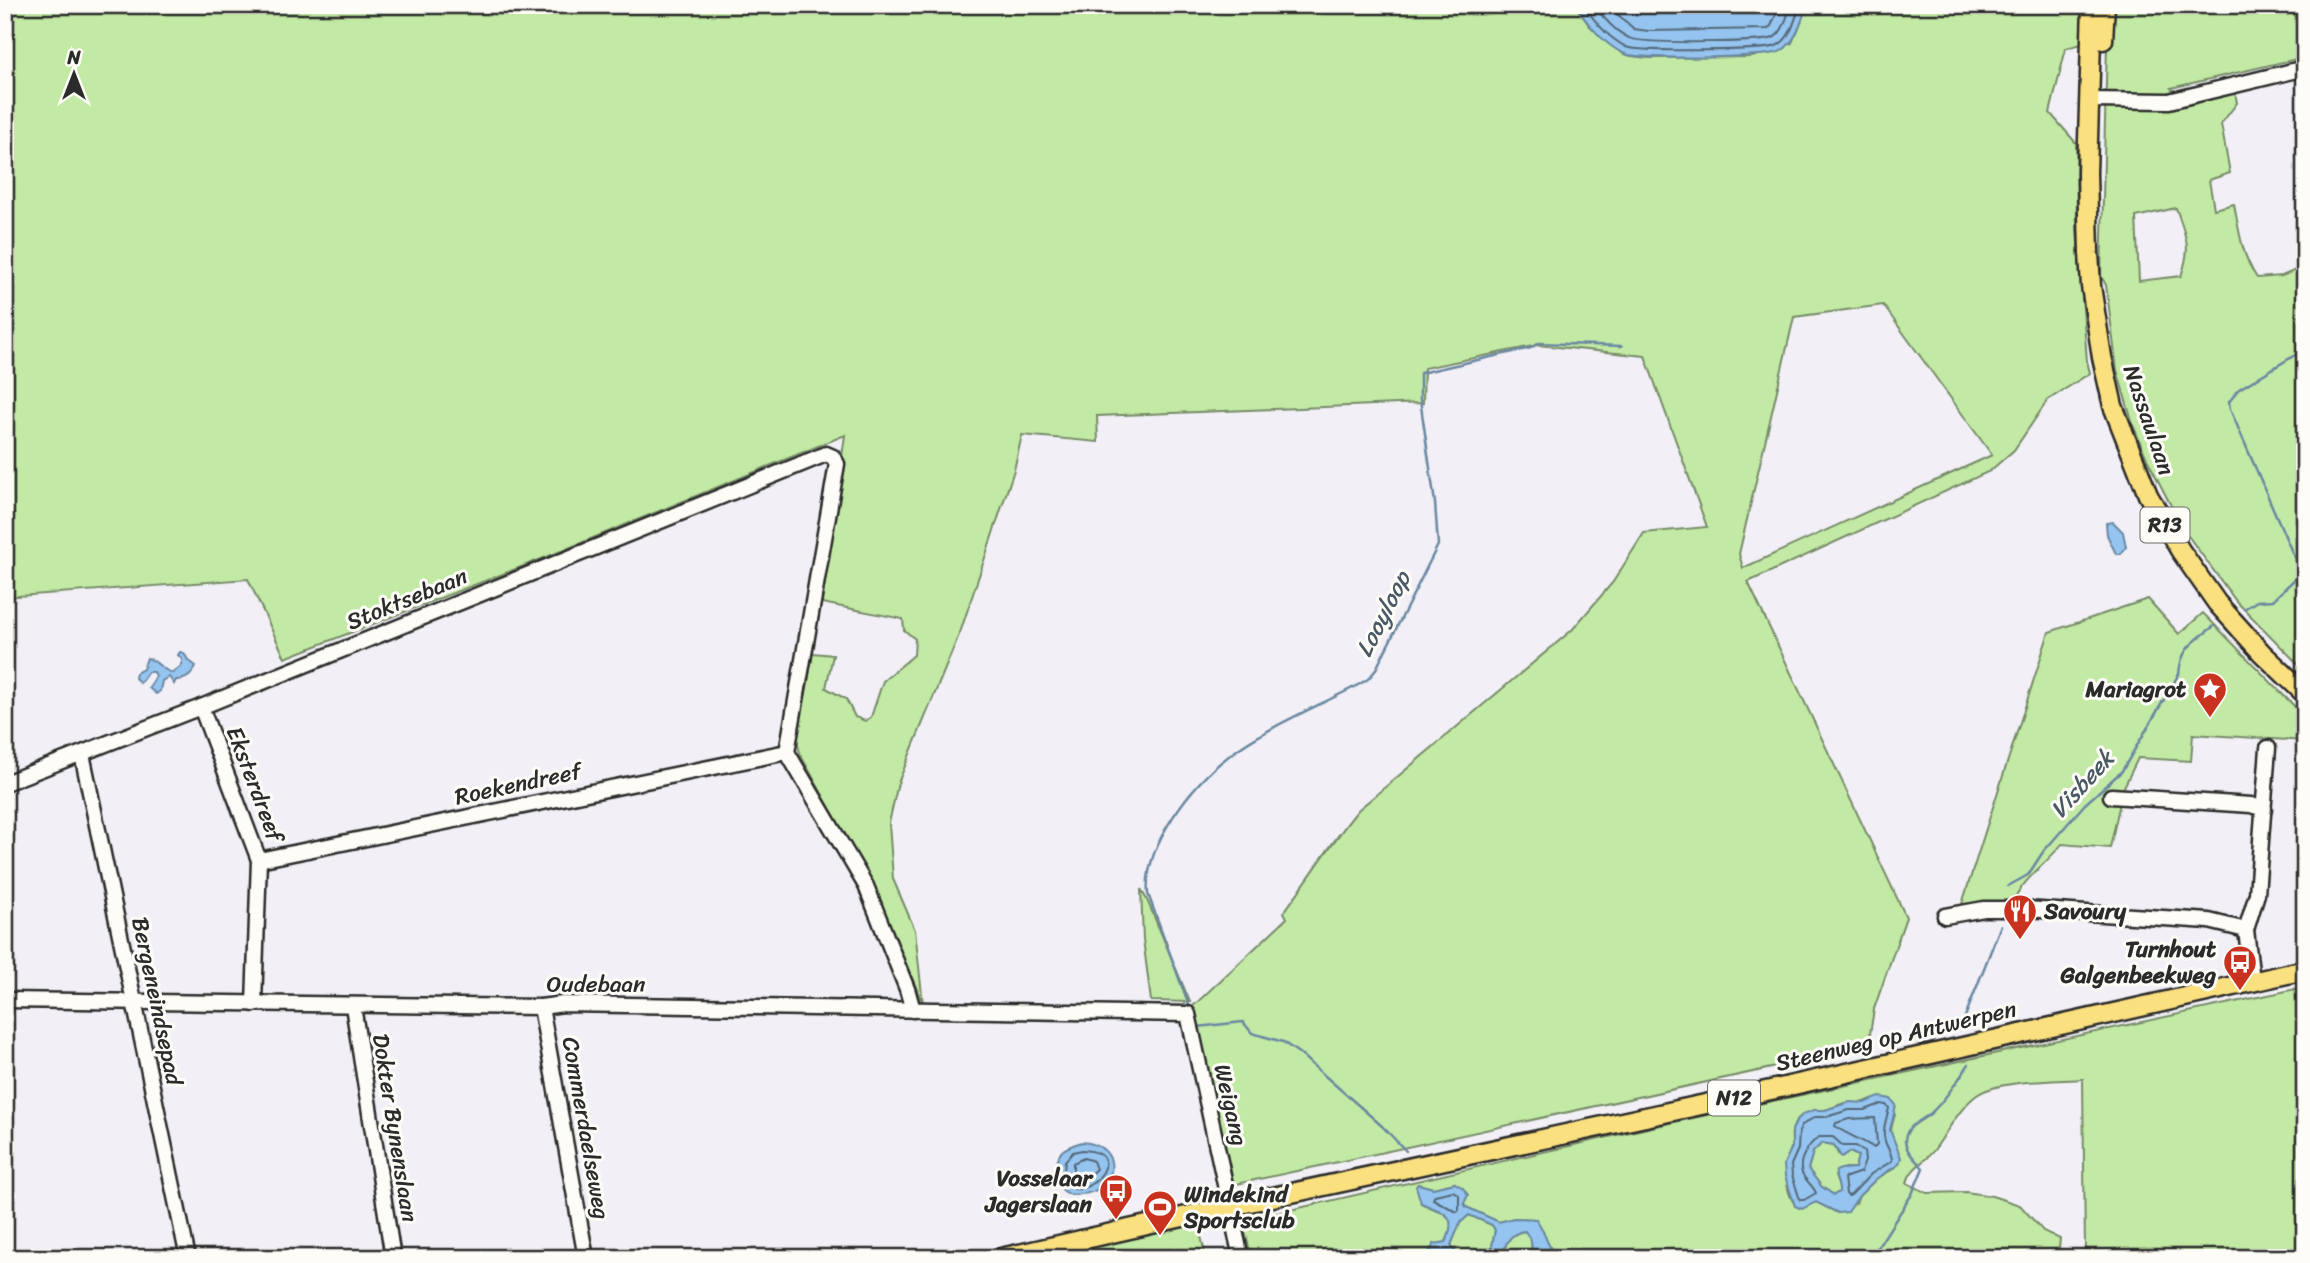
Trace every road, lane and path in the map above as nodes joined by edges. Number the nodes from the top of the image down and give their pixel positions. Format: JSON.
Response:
{"nodes":[{"id":1,"x":2092,"y":5,"type":"edge"},
{"id":2,"x":2105,"y":5,"type":"edge"},
{"id":3,"x":2305,"y":68,"type":"edge"},
{"id":4,"x":2096,"y":100,"type":"junction"},
{"id":5,"x":2305,"y":694,"type":"edge"},
{"id":6,"x":201,"y":707,"type":"junction"},
{"id":7,"x":2268,"y":748,"type":"dead end"},
{"id":8,"x":787,"y":752,"type":"junction"},
{"id":9,"x":82,"y":754,"type":"junction"},
{"id":10,"x":5,"y":783,"type":"edge"},
{"id":11,"x":2111,"y":796,"type":"dead end"},
{"id":12,"x":2264,"y":808,"type":"junction"},
{"id":13,"x":259,"y":860,"type":"junction"},
{"id":14,"x":1945,"y":916,"type":"dead end"},
{"id":15,"x":2246,"y":930,"type":"junction"},
{"id":16,"x":2305,"y":970,"type":"edge"},
{"id":17,"x":2252,"y":980,"type":"junction"},
{"id":18,"x":5,"y":1000,"type":"edge"},
{"id":19,"x":133,"y":1002,"type":"junction"},
{"id":20,"x":254,"y":1004,"type":"junction"},
{"id":21,"x":352,"y":1006,"type":"junction"},
{"id":22,"x":541,"y":1007,"type":"junction"},
{"id":23,"x":913,"y":1010,"type":"junction"},
{"id":24,"x":1188,"y":1014,"type":"joint"},
{"id":25,"x":1231,"y":1206,"type":"junction"},
{"id":26,"x":188,"y":1258,"type":"edge"},
{"id":27,"x":393,"y":1258,"type":"edge"},
{"id":28,"x":586,"y":1258,"type":"edge"},
{"id":29,"x":1001,"y":1258,"type":"edge"},
{"id":30,"x":1241,"y":1258,"type":"edge"}],
"edges":[{"from":1,"to":4,"type":"main road","name":"Nassaulaan","number":"R13"},
{"from":2,"to":4,"type":"main road","name":"Nassaulaan","number":"R13"},
{"from":3,"to":4,"type":"street"},
{"from":4,"to":5,"type":"main road","name":"Nassaulaan","number":"R13"},
{"from":6,"to":8,"type":"street","name":"Stoktsebaan"},
{"from":6,"to":9,"type":"street","name":"Stoktsebaan"},
{"from":6,"to":13,"type":"street","name":"Eksterdreef"},
{"from":7,"to":12,"type":"street"},
{"from":8,"to":13,"type":"street","name":"Roekendreef"},
{"from":8,"to":23,"type":"street"},
{"from":9,"to":10,"type":"street","name":"Stoktsebaan"},
{"from":9,"to":19,"type":"street","name":"Bergeneindsepad"},
{"from":11,"to":12,"type":"street"},
{"from":12,"to":15,"type":"street"},
{"from":13,"to":20,"type":"street","name":"Eksterdreef"},
{"from":14,"to":15,"type":"street"},
{"from":15,"to":17,"type":"street"},
{"from":16,"to":17,"type":"main road","name":"Steenweg op Antwerpen","number":"N12"},
{"from":17,"to":25,"type":"main road","name":"Steenweg op Antwerpen","number":"N12"},
{"from":18,"to":19,"type":"street","name":"Oudebaan"},
{"from":19,"to":20,"type":"street","name":"Oudebaan"},
{"from":19,"to":26,"type":"street","name":"Bergeneindsepad"},
{"from":20,"to":21,"type":"street","name":"Oudebaan"},
{"from":21,"to":22,"type":"street","name":"Oudebaan"},
{"from":21,"to":27,"type":"street","name":"Dokter Bynenslaan"},
{"from":22,"to":23,"type":"street","name":"Oudebaan"},
{"from":22,"to":28,"type":"street","name":"Commerdaelseweg"},
{"from":23,"to":24,"type":"street","name":"Oudebaan"},
{"from":24,"to":25,"type":"street","name":"Weigang"},
{"from":25,"to":29,"type":"main road","number":"N12"},
{"from":25,"to":30,"type":"street","name":"Weigang"}]}
